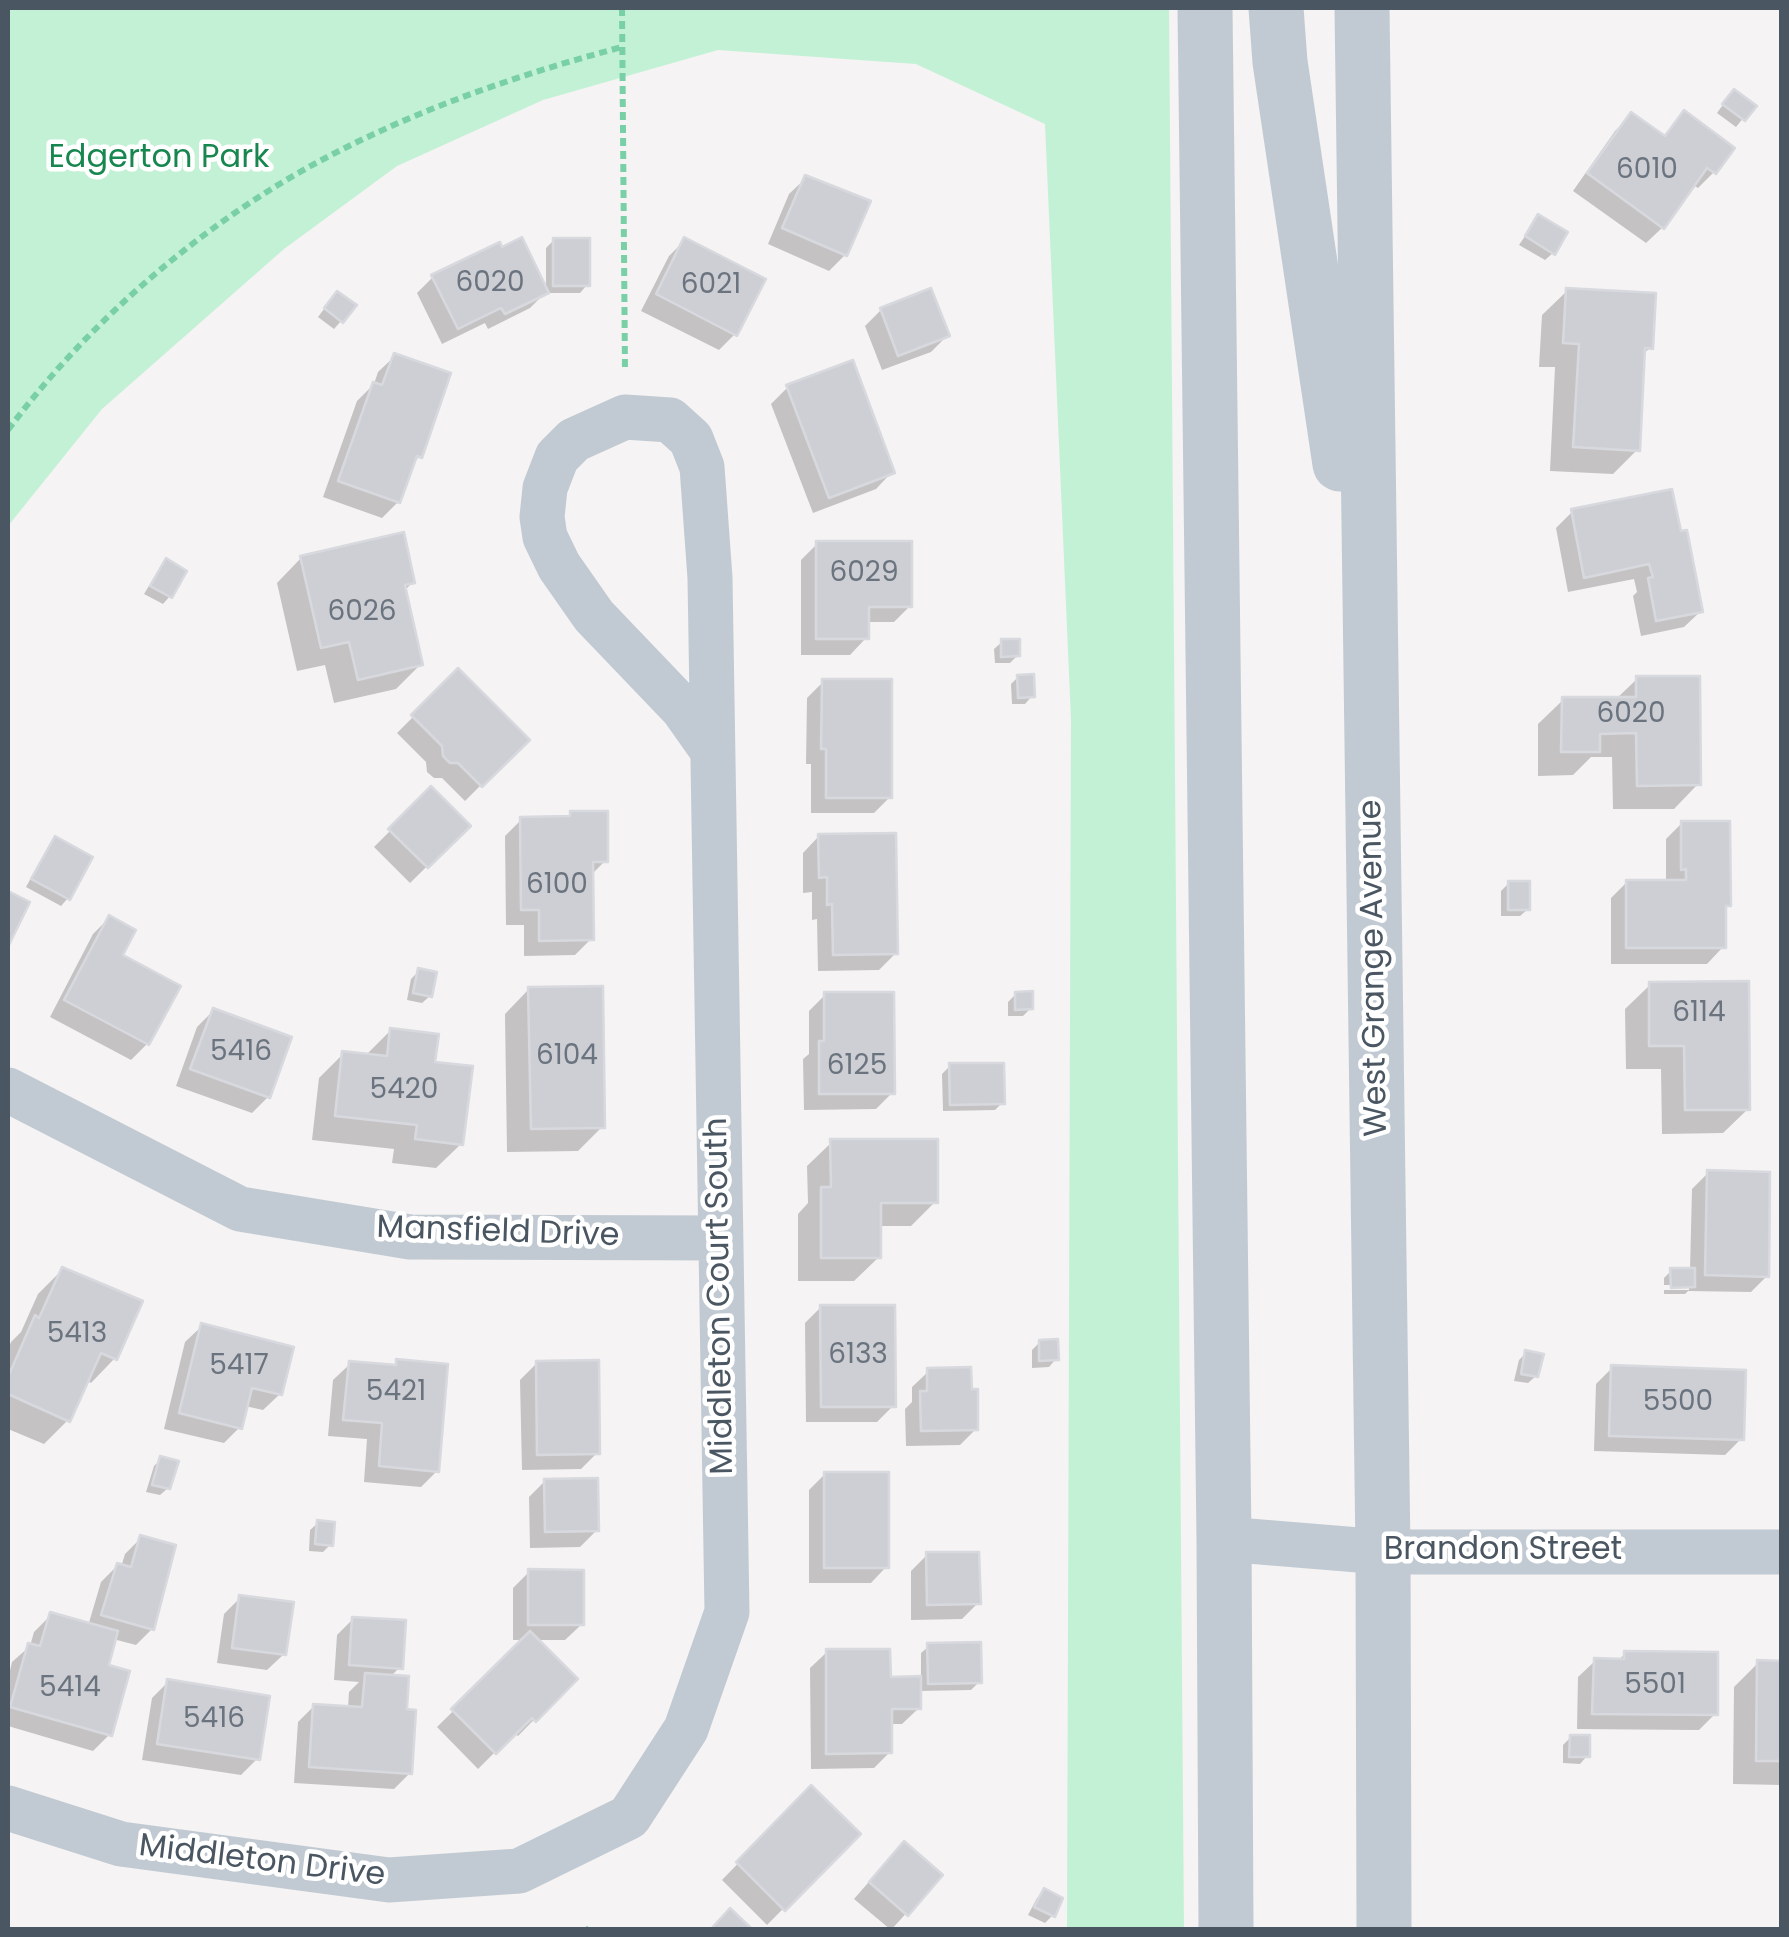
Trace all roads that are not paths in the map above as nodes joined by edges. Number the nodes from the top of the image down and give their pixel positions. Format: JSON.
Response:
{"nodes":[{"id":1,"x":1205,"y":8,"type":"edge"},
{"id":2,"x":1276,"y":8,"type":"edge"},
{"id":3,"x":1362,"y":8,"type":"edge"},
{"id":4,"x":1371,"y":659,"type":"junction"},
{"id":5,"x":712,"y":750,"type":"junction"},
{"id":6,"x":8,"y":1090,"type":"edge"},
{"id":7,"x":719,"y":1238,"type":"junction"},
{"id":8,"x":1224,"y":1540,"type":"junction"},
{"id":9,"x":1383,"y":1552,"type":"junction"},
{"id":10,"x":1782,"y":1552,"type":"edge"},
{"id":11,"x":8,"y":1808,"type":"edge"},
{"id":12,"x":628,"y":1818,"type":"joint"},
{"id":13,"x":1226,"y":1930,"type":"edge"},
{"id":14,"x":1384,"y":1930,"type":"edge"}],
"edges":[{"from":1,"to":8,"type":"street"},
{"from":2,"to":4,"type":"street"},
{"from":3,"to":4,"type":"street","name":"West Grange Avenue"},
{"from":4,"to":9,"type":"street","name":"West Grange Avenue"},
{"from":5,"to":5,"type":"street","name":"Middleton Court South"},
{"from":5,"to":7,"type":"street","name":"Middleton Court South"},
{"from":6,"to":7,"type":"street","name":"Mansfield Drive"},
{"from":7,"to":12,"type":"street","name":"Middleton Court South"},
{"from":8,"to":9,"type":"street","name":"Brandon Street"},
{"from":8,"to":13,"type":"street"},
{"from":9,"to":10,"type":"street","name":"Brandon Street"},
{"from":9,"to":14,"type":"street","name":"West Grange Avenue"},
{"from":11,"to":12,"type":"street","name":"Middleton Drive"}]}
